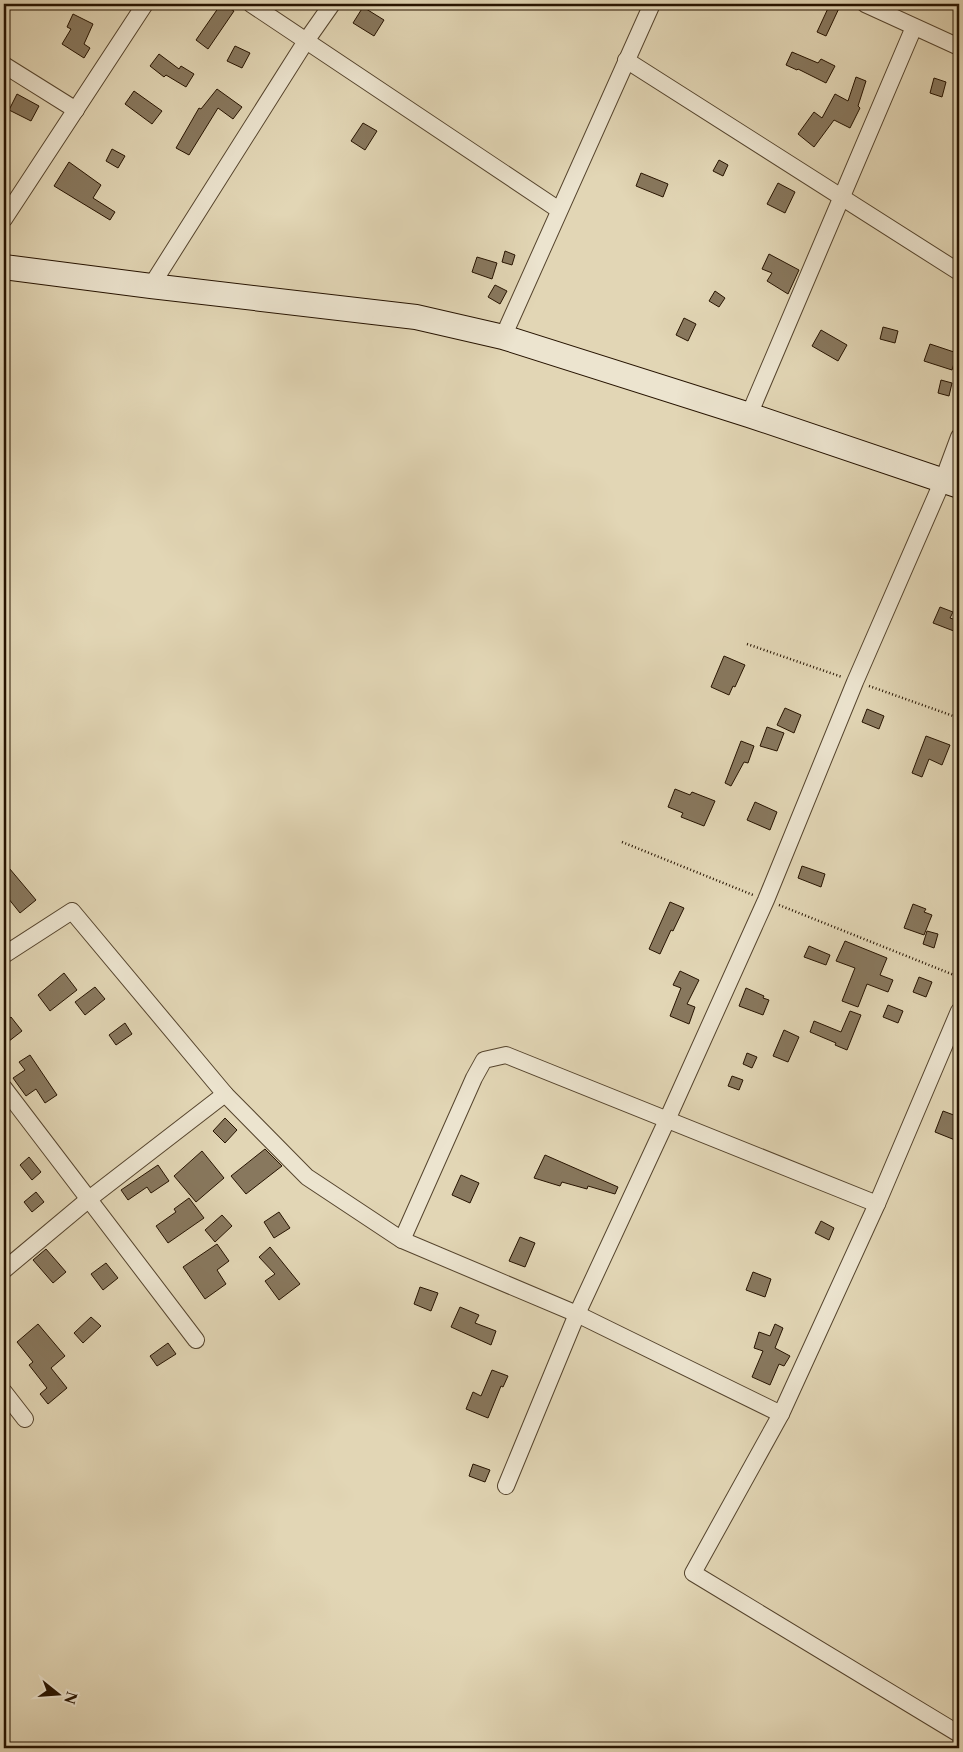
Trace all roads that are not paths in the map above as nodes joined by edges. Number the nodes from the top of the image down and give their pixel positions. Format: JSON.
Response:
{"nodes":[{"id":1,"x":145,"y":4,"type":"edge"},
{"id":2,"x":251,"y":4,"type":"edge"},
{"id":3,"x":332,"y":4,"type":"edge"},
{"id":4,"x":652,"y":4,"type":"edge"},
{"id":5,"x":865,"y":4,"type":"edge"},
{"id":6,"x":914,"y":27,"type":"junction"},
{"id":7,"x":306,"y":41,"type":"junction"},
{"id":8,"x":959,"y":47,"type":"edge"},
{"id":9,"x":626,"y":60,"type":"junction"},
{"id":10,"x":4,"y":65,"type":"edge"},
{"id":11,"x":76,"y":110,"type":"junction"},
{"id":12,"x":842,"y":198,"type":"junction"},
{"id":13,"x":559,"y":210,"type":"junction"},
{"id":14,"x":4,"y":219,"type":"edge"},
{"id":15,"x":4,"y":267,"type":"edge"},
{"id":16,"x":959,"y":272,"type":"edge"},
{"id":17,"x":152,"y":286,"type":"junction"},
{"id":18,"x":503,"y":337,"type":"junction"},
{"id":19,"x":748,"y":415,"type":"junction"},
{"id":20,"x":959,"y":437,"type":"edge"},
{"id":21,"x":951,"y":483,"type":"edge"},
{"id":22,"x":4,"y":955,"type":"edge"},
{"id":23,"x":959,"y":1011,"type":"edge"},
{"id":24,"x":4,"y":1088,"type":"edge"},
{"id":25,"x":225,"y":1094,"type":"junction"},
{"id":26,"x":667,"y":1120,"type":"junction"},
{"id":27,"x":89,"y":1199,"type":"junction"},
{"id":28,"x":877,"y":1204,"type":"junction"},
{"id":29,"x":402,"y":1240,"type":"junction"},
{"id":30,"x":4,"y":1270,"type":"edge"},
{"id":31,"x":577,"y":1314,"type":"junction"},
{"id":32,"x":196,"y":1340,"type":"dead end"},
{"id":33,"x":4,"y":1392,"type":"edge"},
{"id":34,"x":781,"y":1414,"type":"junction"},
{"id":35,"x":25,"y":1419,"type":"dead end"},
{"id":36,"x":506,"y":1486,"type":"dead end"},
{"id":37,"x":959,"y":1734,"type":"edge"}],
"edges":[{"from":1,"to":11,"type":"street"},
{"from":2,"to":7,"type":"street"},
{"from":3,"to":7,"type":"street"},
{"from":4,"to":9,"type":"street"},
{"from":5,"to":6,"type":"street"},
{"from":6,"to":8,"type":"street"},
{"from":6,"to":12,"type":"street"},
{"from":7,"to":13,"type":"street"},
{"from":7,"to":17,"type":"street"},
{"from":9,"to":12,"type":"street"},
{"from":9,"to":13,"type":"street"},
{"from":10,"to":11,"type":"street"},
{"from":11,"to":14,"type":"street"},
{"from":12,"to":16,"type":"street"},
{"from":12,"to":19,"type":"street"},
{"from":13,"to":18,"type":"street"},
{"from":15,"to":17,"type":"street"},
{"from":17,"to":18,"type":"street"},
{"from":18,"to":19,"type":"street"},
{"from":19,"to":21,"type":"street"},
{"from":20,"to":21,"type":"street"},
{"from":21,"to":26,"type":"street"},
{"from":22,"to":25,"type":"street"},
{"from":23,"to":28,"type":"street"},
{"from":24,"to":27,"type":"street"},
{"from":25,"to":27,"type":"street"},
{"from":25,"to":29,"type":"street"},
{"from":26,"to":28,"type":"street"},
{"from":26,"to":29,"type":"street"},
{"from":26,"to":31,"type":"street"},
{"from":27,"to":30,"type":"street"},
{"from":27,"to":32,"type":"street"},
{"from":28,"to":34,"type":"street"},
{"from":29,"to":31,"type":"street"},
{"from":31,"to":34,"type":"street"},
{"from":31,"to":36,"type":"street"},
{"from":33,"to":35,"type":"street"},
{"from":34,"to":37,"type":"street"}]}
